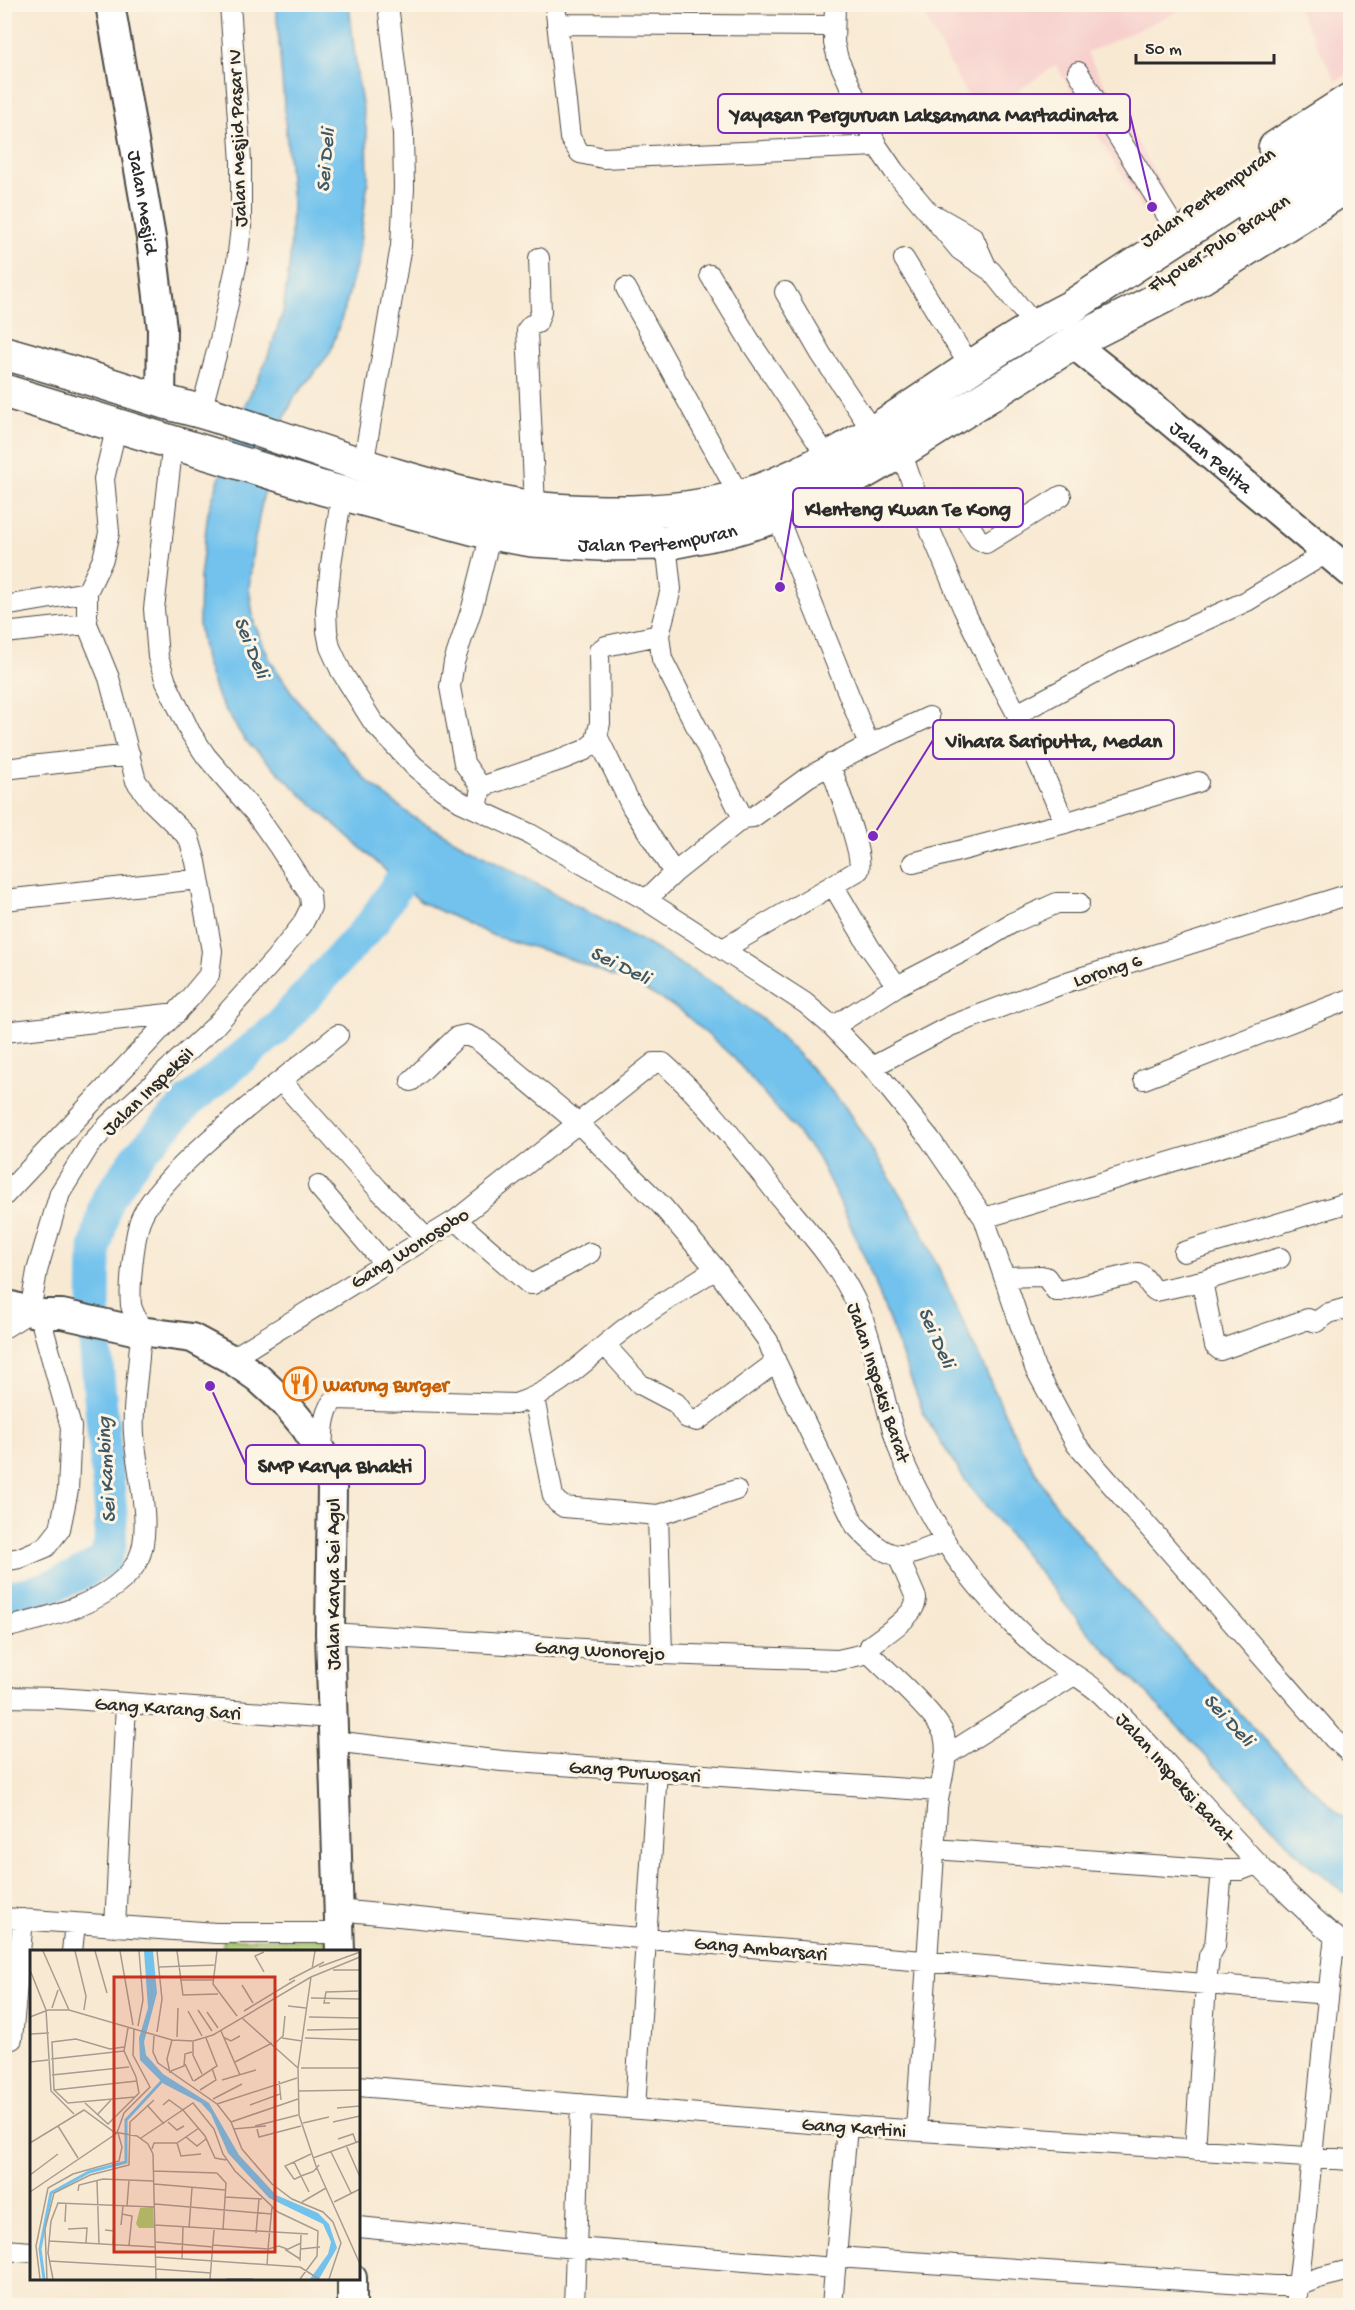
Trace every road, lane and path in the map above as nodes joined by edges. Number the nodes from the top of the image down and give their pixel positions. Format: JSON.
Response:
{"nodes":[{"id":1,"x":110,"y":4,"type":"edge"},
{"id":2,"x":230,"y":4,"type":"edge"},
{"id":3,"x":388,"y":4,"type":"edge"},
{"id":4,"x":835,"y":4,"type":"edge"},
{"id":5,"x":556,"y":14,"type":"edge"},
{"id":6,"x":833,"y":26,"type":"junction"},
{"id":7,"x":1078,"y":72,"type":"dead end"},
{"id":8,"x":1350,"y":100,"type":"edge"},
{"id":9,"x":1350,"y":129,"type":"edge"},
{"id":10,"x":877,"y":146,"type":"junction"},
{"id":11,"x":1350,"y":158,"type":"edge"},
{"id":12,"x":1350,"y":184,"type":"edge"},
{"id":13,"x":1168,"y":217,"type":"junction"},
{"id":14,"x":539,"y":258,"type":"dead end"},
{"id":15,"x":904,"y":259,"type":"dead end"},
{"id":16,"x":710,"y":275,"type":"dead end"},
{"id":17,"x":626,"y":288,"type":"dead end"},
{"id":18,"x":786,"y":292,"type":"dead end"},
{"id":19,"x":1038,"y":324,"type":"junction"},
{"id":20,"x":1077,"y":330,"type":"junction"},
{"id":21,"x":4,"y":353,"type":"edge"},
{"id":22,"x":971,"y":368,"type":"junction"},
{"id":23,"x":4,"y":391,"type":"edge"},
{"id":24,"x":161,"y":401,"type":"junction"},
{"id":25,"x":209,"y":414,"type":"junction"},
{"id":26,"x":117,"y":425,"type":"junction"},
{"id":27,"x":873,"y":432,"type":"junction"},
{"id":28,"x":188,"y":446,"type":"junction"},
{"id":29,"x":901,"y":451,"type":"junction"},
{"id":30,"x":828,"y":458,"type":"junction"},
{"id":31,"x":353,"y":462,"type":"junction"},
{"id":32,"x":332,"y":491,"type":"junction"},
{"id":33,"x":1061,"y":496,"type":"dead end"},
{"id":34,"x":741,"y":497,"type":"junction"},
{"id":35,"x":920,"y":506,"type":"junction"},
{"id":36,"x":535,"y":507,"type":"junction"},
{"id":37,"x":777,"y":516,"type":"junction"},
{"id":38,"x":491,"y":533,"type":"junction"},
{"id":39,"x":666,"y":543,"type":"junction"},
{"id":40,"x":1344,"y":564,"type":"edge"},
{"id":41,"x":87,"y":592,"type":"junction"},
{"id":42,"x":4,"y":606,"type":"edge"},
{"id":43,"x":87,"y":624,"type":"junction"},
{"id":44,"x":4,"y":633,"type":"edge"},
{"id":45,"x":659,"y":635,"type":"junction"},
{"id":46,"x":1017,"y":714,"type":"junction"},
{"id":47,"x":929,"y":717,"type":"dead end"},
{"id":48,"x":597,"y":736,"type":"junction"},
{"id":49,"x":869,"y":745,"type":"junction"},
{"id":50,"x":129,"y":755,"type":"junction"},
{"id":51,"x":830,"y":764,"type":"junction"},
{"id":52,"x":4,"y":769,"type":"edge"},
{"id":53,"x":1198,"y":782,"type":"dead end"},
{"id":54,"x":481,"y":787,"type":"junction"},
{"id":55,"x":477,"y":809,"type":"junction"},
{"id":56,"x":743,"y":818,"type":"junction"},
{"id":57,"x":1065,"y":823,"type":"junction"},
{"id":58,"x":913,"y":863,"type":"dead end"},
{"id":59,"x":674,"y":873,"type":"junction"},
{"id":60,"x":200,"y":879,"type":"junction"},
{"id":61,"x":833,"y":885,"type":"junction"},
{"id":62,"x":1350,"y":894,"type":"edge"},
{"id":63,"x":4,"y":900,"type":"edge"},
{"id":64,"x":646,"y":900,"type":"junction"},
{"id":65,"x":1079,"y":903,"type":"dead end"},
{"id":66,"x":723,"y":949,"type":"junction"},
{"id":67,"x":897,"y":986,"type":"junction"},
{"id":68,"x":1350,"y":999,"type":"edge"},
{"id":69,"x":177,"y":1013,"type":"junction"},
{"id":70,"x":833,"y":1027,"type":"junction"},
{"id":71,"x":4,"y":1032,"type":"edge"},
{"id":72,"x":338,"y":1035,"type":"dead end"},
{"id":73,"x":872,"y":1067,"type":"junction"},
{"id":74,"x":1144,"y":1079,"type":"dead end"},
{"id":75,"x":281,"y":1081,"type":"junction"},
{"id":76,"x":411,"y":1081,"type":"dead end"},
{"id":77,"x":1350,"y":1104,"type":"edge"},
{"id":78,"x":578,"y":1123,"type":"junction"},
{"id":79,"x":318,"y":1186,"type":"dead end"},
{"id":80,"x":4,"y":1196,"type":"edge"},
{"id":81,"x":1350,"y":1202,"type":"edge"},
{"id":82,"x":984,"y":1218,"type":"junction"},
{"id":83,"x":456,"y":1220,"type":"junction"},
{"id":84,"x":425,"y":1237,"type":"junction"},
{"id":85,"x":1184,"y":1252,"type":"dead end"},
{"id":86,"x":590,"y":1253,"type":"dead end"},
{"id":87,"x":1280,"y":1258,"type":"dead end"},
{"id":88,"x":384,"y":1263,"type":"junction"},
{"id":89,"x":716,"y":1269,"type":"junction"},
{"id":90,"x":1004,"y":1277,"type":"junction"},
{"id":91,"x":1202,"y":1281,"type":"junction"},
{"id":92,"x":1350,"y":1306,"type":"edge"},
{"id":93,"x":34,"y":1311,"type":"edge"},
{"id":94,"x":4,"y":1328,"type":"edge"},
{"id":95,"x":137,"y":1330,"type":"junction"},
{"id":96,"x":604,"y":1345,"type":"junction"},
{"id":97,"x":231,"y":1359,"type":"junction"},
{"id":98,"x":776,"y":1362,"type":"junction"},
{"id":99,"x":534,"y":1398,"type":"junction"},
{"id":100,"x":322,"y":1453,"type":"junction"},
{"id":101,"x":736,"y":1490,"type":"dead end"},
{"id":102,"x":658,"y":1515,"type":"junction"},
{"id":103,"x":945,"y":1541,"type":"junction"},
{"id":104,"x":898,"y":1556,"type":"junction"},
{"id":105,"x":4,"y":1561,"type":"edge"},
{"id":106,"x":4,"y":1628,"type":"edge"},
{"id":107,"x":330,"y":1633,"type":"junction"},
{"id":108,"x":662,"y":1653,"type":"junction"},
{"id":109,"x":869,"y":1653,"type":"junction"},
{"id":110,"x":1074,"y":1675,"type":"junction"},
{"id":111,"x":4,"y":1697,"type":"edge"},
{"id":112,"x":126,"y":1704,"type":"junction"},
{"id":113,"x":333,"y":1729,"type":"junction"},
{"id":114,"x":1350,"y":1753,"type":"edge"},
{"id":115,"x":945,"y":1756,"type":"junction"},
{"id":116,"x":657,"y":1771,"type":"junction"},
{"id":117,"x":938,"y":1791,"type":"junction"},
{"id":118,"x":934,"y":1849,"type":"junction"},
{"id":119,"x":1257,"y":1864,"type":"junction"},
{"id":120,"x":1222,"y":1870,"type":"junction"},
{"id":121,"x":14,"y":1918,"type":"edge"},
{"id":122,"x":75,"y":1923,"type":"junction"},
{"id":123,"x":115,"y":1927,"type":"junction"},
{"id":124,"x":339,"y":1932,"type":"edge"},
{"id":125,"x":1335,"y":1936,"type":"junction"},
{"id":126,"x":646,"y":1938,"type":"junction"},
{"id":127,"x":1350,"y":1949,"type":"edge"},
{"id":128,"x":72,"y":1950,"type":"edge"},
{"id":129,"x":926,"y":1961,"type":"junction"},
{"id":130,"x":1206,"y":1984,"type":"junction"},
{"id":131,"x":1328,"y":1994,"type":"junction"},
{"id":132,"x":12,"y":2039,"type":"dead end"},
{"id":133,"x":360,"y":2086,"type":"edge"},
{"id":134,"x":581,"y":2104,"type":"junction"},
{"id":135,"x":635,"y":2108,"type":"junction"},
{"id":136,"x":847,"y":2126,"type":"junction"},
{"id":137,"x":916,"y":2130,"type":"junction"},
{"id":138,"x":1195,"y":2150,"type":"junction"},
{"id":139,"x":1313,"y":2159,"type":"junction"},
{"id":140,"x":1350,"y":2160,"type":"edge"},
{"id":141,"x":360,"y":2227,"type":"edge"},
{"id":142,"x":575,"y":2248,"type":"junction"},
{"id":143,"x":4,"y":2250,"type":"edge"},
{"id":144,"x":30,"y":2252,"type":"edge"},
{"id":145,"x":836,"y":2263,"type":"junction"},
{"id":146,"x":1350,"y":2270,"type":"edge"},
{"id":147,"x":352,"y":2280,"type":"edge"},
{"id":148,"x":1297,"y":2296,"type":"edge"},
{"id":149,"x":352,"y":2306,"type":"edge"},
{"id":150,"x":574,"y":2306,"type":"edge"},
{"id":151,"x":832,"y":2306,"type":"edge"}],
"edges":[{"from":1,"to":24,"type":"main road","name":"Jalan Mesjid"},
{"from":2,"to":25,"type":"street","name":"Jalan Mesjid Pasar IV"},
{"from":3,"to":31,"type":"street"},
{"from":4,"to":6,"type":"street"},
{"from":5,"to":6,"type":"street"},
{"from":5,"to":10,"type":"street"},
{"from":6,"to":10,"type":"street"},
{"from":7,"to":13,"type":"street"},
{"from":8,"to":13,"type":"highway","name":"Jalan Pertempuran"},
{"from":9,"to":20,"type":"highway","name":"Flyover Pulo Brayan"},
{"from":10,"to":19,"type":"street"},
{"from":11,"to":20,"type":"highway","name":"Flyover Pulo Brayan"},
{"from":12,"to":20,"type":"highway","name":"Jalan Pertempuran"},
{"from":13,"to":19,"type":"highway","name":"Jalan Pertempuran"},
{"from":14,"to":36,"type":"street"},
{"from":15,"to":22,"type":"street"},
{"from":16,"to":30,"type":"street"},
{"from":17,"to":34,"type":"street"},
{"from":18,"to":27,"type":"street"},
{"from":19,"to":20,"type":"highway","name":"Jalan Pertempuran"},
{"from":19,"to":22,"type":"highway","name":"Jalan Pertempuran"},
{"from":20,"to":29,"type":"highway","name":"Jalan Pertempuran"},
{"from":20,"to":40,"type":"main road","name":"Jalan Pelita"},
{"from":21,"to":24,"type":"highway","name":"Jalan Pertempuran"},
{"from":22,"to":27,"type":"highway","name":"Jalan Pertempuran"},
{"from":23,"to":26,"type":"highway","name":"Jalan Pertempuran"},
{"from":24,"to":25,"type":"highway","name":"Jalan Pertempuran"},
{"from":25,"to":31,"type":"highway","name":"Jalan Pertempuran"},
{"from":26,"to":28,"type":"highway","name":"Jalan Pertempuran"},
{"from":26,"to":41,"type":"street"},
{"from":27,"to":30,"type":"highway","name":"Jalan Pertempuran"},
{"from":28,"to":32,"type":"highway","name":"Jalan Pertempuran"},
{"from":28,"to":93,"type":"street","name":"Jalan InspeksiI"},
{"from":29,"to":35,"type":"street"},
{"from":29,"to":37,"type":"highway","name":"Jalan Pertempuran"},
{"from":30,"to":34,"type":"highway","name":"Jalan Pertempuran"},
{"from":31,"to":36,"type":"highway","name":"Jalan Pertempuran"},
{"from":32,"to":38,"type":"highway","name":"Jalan Pertempuran"},
{"from":32,"to":55,"type":"street"},
{"from":33,"to":35,"type":"street"},
{"from":34,"to":36,"type":"highway","name":"Jalan Pertempuran"},
{"from":35,"to":46,"type":"street"},
{"from":37,"to":39,"type":"highway","name":"Jalan Pertempuran"},
{"from":37,"to":49,"type":"street"},
{"from":38,"to":39,"type":"highway","name":"Jalan Pertempuran"},
{"from":38,"to":54,"type":"street"},
{"from":39,"to":45,"type":"street"},
{"from":40,"to":46,"type":"street"},
{"from":41,"to":42,"type":"street"},
{"from":41,"to":43,"type":"street"},
{"from":43,"to":44,"type":"street"},
{"from":43,"to":50,"type":"street"},
{"from":45,"to":48,"type":"street"},
{"from":45,"to":56,"type":"street"},
{"from":46,"to":57,"type":"street"},
{"from":47,"to":49,"type":"street"},
{"from":48,"to":54,"type":"street"},
{"from":48,"to":59,"type":"street"},
{"from":49,"to":51,"type":"street"},
{"from":50,"to":52,"type":"street"},
{"from":50,"to":60,"type":"street"},
{"from":51,"to":56,"type":"street"},
{"from":51,"to":61,"type":"street"},
{"from":53,"to":57,"type":"street"},
{"from":54,"to":55,"type":"street"},
{"from":55,"to":64,"type":"street"},
{"from":56,"to":59,"type":"street"},
{"from":57,"to":58,"type":"street"},
{"from":59,"to":64,"type":"street"},
{"from":60,"to":63,"type":"street"},
{"from":60,"to":69,"type":"street"},
{"from":61,"to":66,"type":"street"},
{"from":61,"to":67,"type":"street"},
{"from":62,"to":73,"type":"street","name":"Lorong 6"},
{"from":64,"to":66,"type":"street"},
{"from":65,"to":67,"type":"street"},
{"from":66,"to":70,"type":"street"},
{"from":67,"to":70,"type":"street"},
{"from":68,"to":74,"type":"street"},
{"from":69,"to":71,"type":"street"},
{"from":69,"to":80,"type":"street"},
{"from":70,"to":73,"type":"street"},
{"from":72,"to":75,"type":"street"},
{"from":73,"to":82,"type":"street"},
{"from":75,"to":84,"type":"street"},
{"from":75,"to":95,"type":"street"},
{"from":76,"to":78,"type":"street"},
{"from":77,"to":82,"type":"street"},
{"from":78,"to":83,"type":"street","name":"Gang Wonosobo"},
{"from":78,"to":89,"type":"street"},
{"from":78,"to":103,"type":"street","name":"Jalan Inspeksi Barat"},
{"from":79,"to":88,"type":"street"},
{"from":81,"to":85,"type":"street"},
{"from":82,"to":90,"type":"street"},
{"from":83,"to":84,"type":"street","name":"Gang Wonosobo"},
{"from":83,"to":86,"type":"street"},
{"from":84,"to":88,"type":"street","name":"Gang Wonosobo"},
{"from":87,"to":91,"type":"street"},
{"from":88,"to":97,"type":"street","name":"Gang Wonosobo"},
{"from":89,"to":96,"type":"street"},
{"from":89,"to":98,"type":"street"},
{"from":90,"to":91,"type":"street"},
{"from":90,"to":114,"type":"street"},
{"from":91,"to":92,"type":"street"},
{"from":93,"to":94,"type":"street"},
{"from":93,"to":95,"type":"main road","name":"Jalan Karya Sei Agul"},
{"from":93,"to":105,"type":"street"},
{"from":95,"to":97,"type":"main road","name":"Jalan Karya Sei Agul"},
{"from":95,"to":106,"type":"street"},
{"from":96,"to":98,"type":"street"},
{"from":96,"to":99,"type":"street"},
{"from":97,"to":100,"type":"main road","name":"Jalan Karya Sei Agul"},
{"from":98,"to":104,"type":"street"},
{"from":99,"to":100,"type":"street"},
{"from":99,"to":102,"type":"street"},
{"from":100,"to":107,"type":"main road","name":"Jalan Karya Sei Agul"},
{"from":101,"to":102,"type":"street"},
{"from":102,"to":108,"type":"street"},
{"from":103,"to":104,"type":"street"},
{"from":103,"to":110,"type":"street","name":"Jalan Inspeksi Barat"},
{"from":104,"to":109,"type":"street"},
{"from":107,"to":108,"type":"street","name":"Gang Wonorejo"},
{"from":107,"to":113,"type":"main road","name":"Jalan Karya Sei Agul"},
{"from":108,"to":109,"type":"street","name":"Gang Wonorejo"},
{"from":109,"to":115,"type":"street"},
{"from":110,"to":115,"type":"street"},
{"from":110,"to":119,"type":"street","name":"Jalan Inspeksi Barat"},
{"from":111,"to":112,"type":"street","name":"Gang Karang Sari"},
{"from":112,"to":113,"type":"street","name":"Gang Karang Sari"},
{"from":112,"to":123,"type":"street"},
{"from":113,"to":116,"type":"street","name":"Gang Purwosari"},
{"from":113,"to":124,"type":"main road","name":"Jalan Karya Sei Agul"},
{"from":115,"to":117,"type":"street"},
{"from":116,"to":117,"type":"street","name":"Gang Purwosari"},
{"from":116,"to":126,"type":"street"},
{"from":117,"to":118,"type":"street"},
{"from":118,"to":120,"type":"street"},
{"from":118,"to":129,"type":"street"},
{"from":119,"to":120,"type":"street"},
{"from":119,"to":125,"type":"street","name":"Jalan Inspeksi Barat"},
{"from":120,"to":130,"type":"street"},
{"from":121,"to":122,"type":"street","name":"Gang Ambarsari"},
{"from":121,"to":132,"type":"street"},
{"from":122,"to":123,"type":"street","name":"Gang Ambarsari"},
{"from":122,"to":128,"type":"street"},
{"from":123,"to":124,"type":"street","name":"Gang Ambarsari"},
{"from":124,"to":126,"type":"street","name":"Gang Ambarsari"},
{"from":125,"to":127,"type":"street","name":"Jalan Inspeksi Barat"},
{"from":125,"to":131,"type":"street"},
{"from":126,"to":129,"type":"street","name":"Gang Ambarsari"},
{"from":126,"to":135,"type":"street"},
{"from":129,"to":130,"type":"street","name":"Gang Ambarsari"},
{"from":129,"to":137,"type":"street"},
{"from":130,"to":131,"type":"street","name":"Gang Ambarsari"},
{"from":130,"to":138,"type":"street"},
{"from":131,"to":139,"type":"street"},
{"from":133,"to":134,"type":"street","name":"Gang Kartini"},
{"from":134,"to":135,"type":"street","name":"Gang Kartini"},
{"from":134,"to":142,"type":"street"},
{"from":135,"to":136,"type":"street","name":"Gang Kartini"},
{"from":136,"to":137,"type":"street","name":"Gang Kartini"},
{"from":136,"to":145,"type":"street"},
{"from":137,"to":138,"type":"street","name":"Gang Kartini"},
{"from":138,"to":139,"type":"street","name":"Gang Kartini"},
{"from":139,"to":140,"type":"street","name":"Gang Kartini"},
{"from":139,"to":148,"type":"street"},
{"from":141,"to":142,"type":"street"},
{"from":142,"to":145,"type":"street"},
{"from":142,"to":150,"type":"street"},
{"from":143,"to":144,"type":"street"},
{"from":145,"to":148,"type":"street"},
{"from":145,"to":151,"type":"street"},
{"from":146,"to":148,"type":"street"},
{"from":147,"to":149,"type":"main road"}]}
